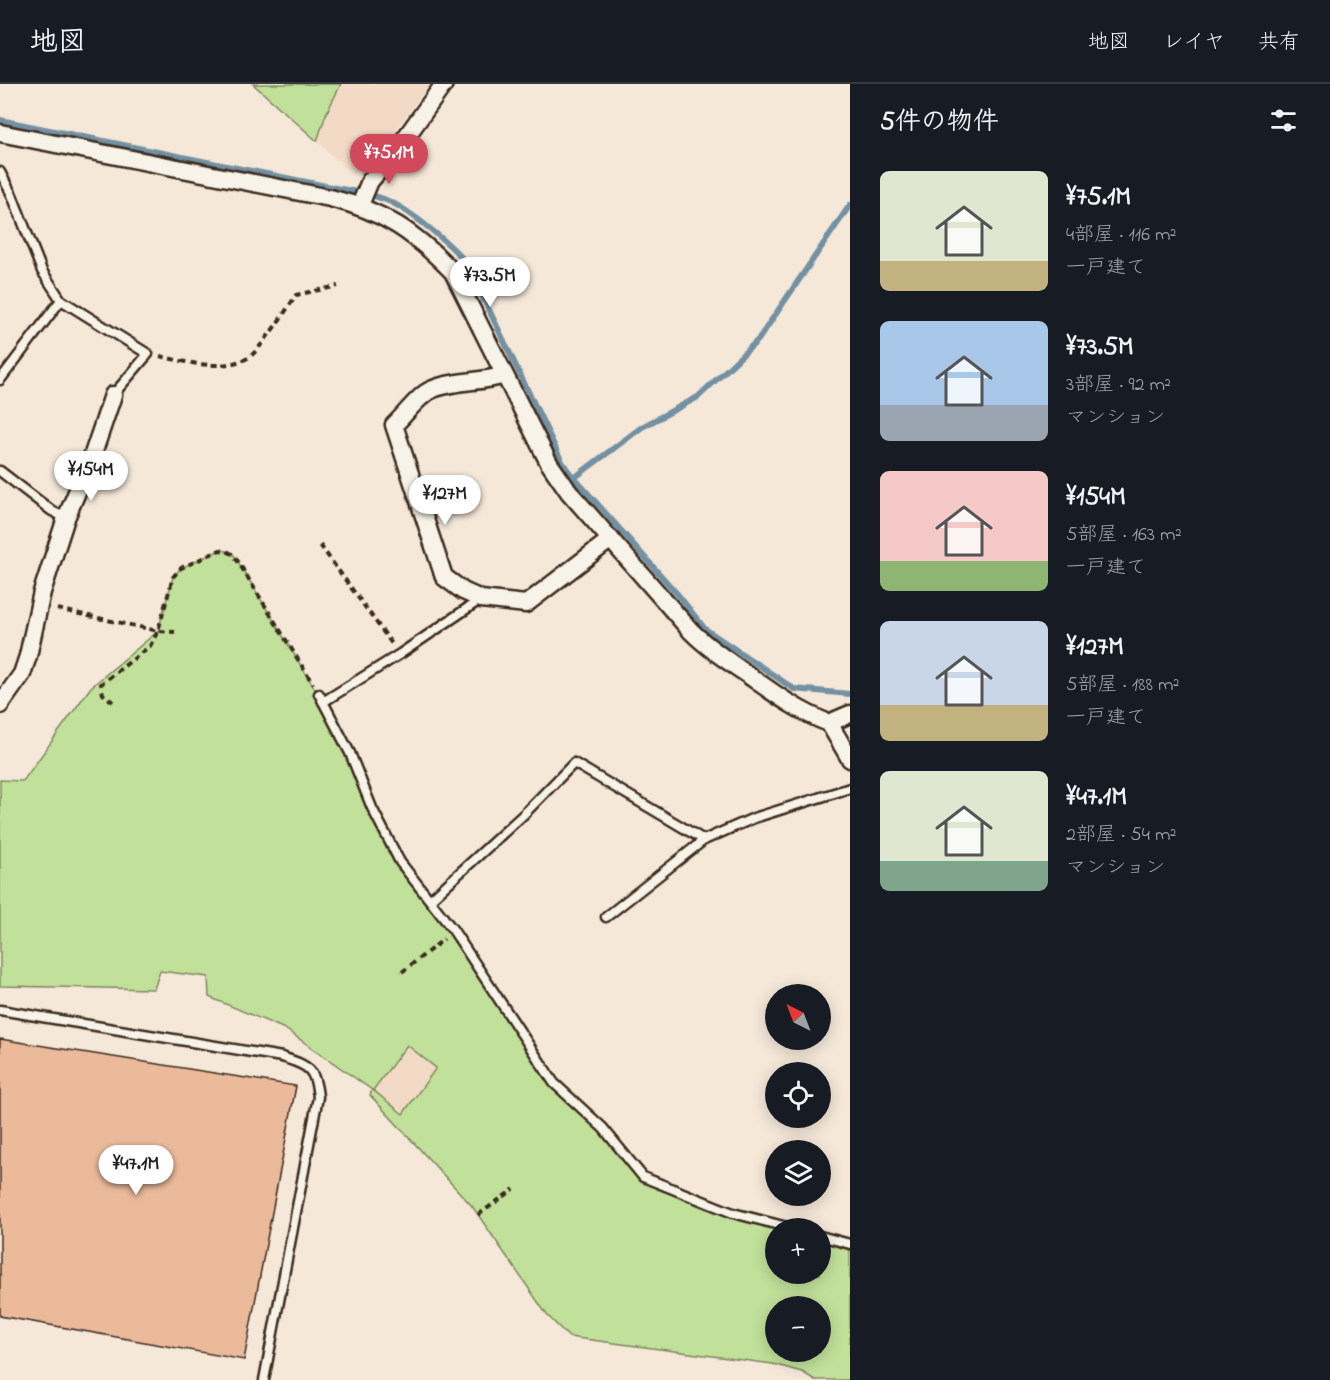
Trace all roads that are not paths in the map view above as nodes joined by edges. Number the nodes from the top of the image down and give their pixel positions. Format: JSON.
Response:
{"nodes":[{"id":1,"x":444,"y":84,"type":"edge"},
{"id":2,"x":0,"y":133,"type":"edge"},
{"id":3,"x":0,"y":172,"type":"edge"},
{"id":4,"x":360,"y":206,"type":"junction"},
{"id":5,"x":61,"y":300,"type":"junction"},
{"id":6,"x":504,"y":375,"type":"junction"},
{"id":7,"x":0,"y":380,"type":"edge"},
{"id":8,"x":113,"y":395,"type":"joint"},
{"id":9,"x":0,"y":471,"type":"edge"},
{"id":10,"x":66,"y":518,"type":"junction"},
{"id":11,"x":611,"y":539,"type":"junction"},
{"id":12,"x":481,"y":599,"type":"junction"},
{"id":13,"x":0,"y":705,"type":"edge"},
{"id":14,"x":850,"y":714,"type":"edge"},
{"id":15,"x":829,"y":723,"type":"junction"},
{"id":16,"x":850,"y":759,"type":"edge"},
{"id":17,"x":850,"y":788,"type":"edge"},
{"id":18,"x":704,"y":840,"type":"junction"},
{"id":19,"x":431,"y":899,"type":"junction"},
{"id":20,"x":606,"y":917,"type":"dead end"},
{"id":21,"x":0,"y":1010,"type":"edge"},
{"id":22,"x":765,"y":1221,"type":"edge"},
{"id":23,"x":831,"y":1239,"type":"edge"},
{"id":24,"x":850,"y":1244,"type":"edge"},
{"id":25,"x":264,"y":1380,"type":"edge"}],
"edges":[{"from":1,"to":4,"type":"street"},
{"from":2,"to":4,"type":"street"},
{"from":3,"to":5,"type":"lane"},
{"from":4,"to":6,"type":"street"},
{"from":5,"to":7,"type":"lane"},
{"from":5,"to":8,"type":"lane"},
{"from":6,"to":11,"type":"street"},
{"from":6,"to":12,"type":"street"},
{"from":8,"to":10,"type":"street"},
{"from":9,"to":10,"type":"lane"},
{"from":10,"to":13,"type":"street"},
{"from":11,"to":12,"type":"street"},
{"from":11,"to":15,"type":"street"},
{"from":12,"to":19,"type":"lane"},
{"from":14,"to":15,"type":"street"},
{"from":15,"to":16,"type":"street"},
{"from":17,"to":18,"type":"lane"},
{"from":18,"to":19,"type":"lane"},
{"from":18,"to":20,"type":"lane"},
{"from":19,"to":22,"type":"lane"},
{"from":21,"to":25,"type":"lane"},
{"from":23,"to":24,"type":"lane"}]}
